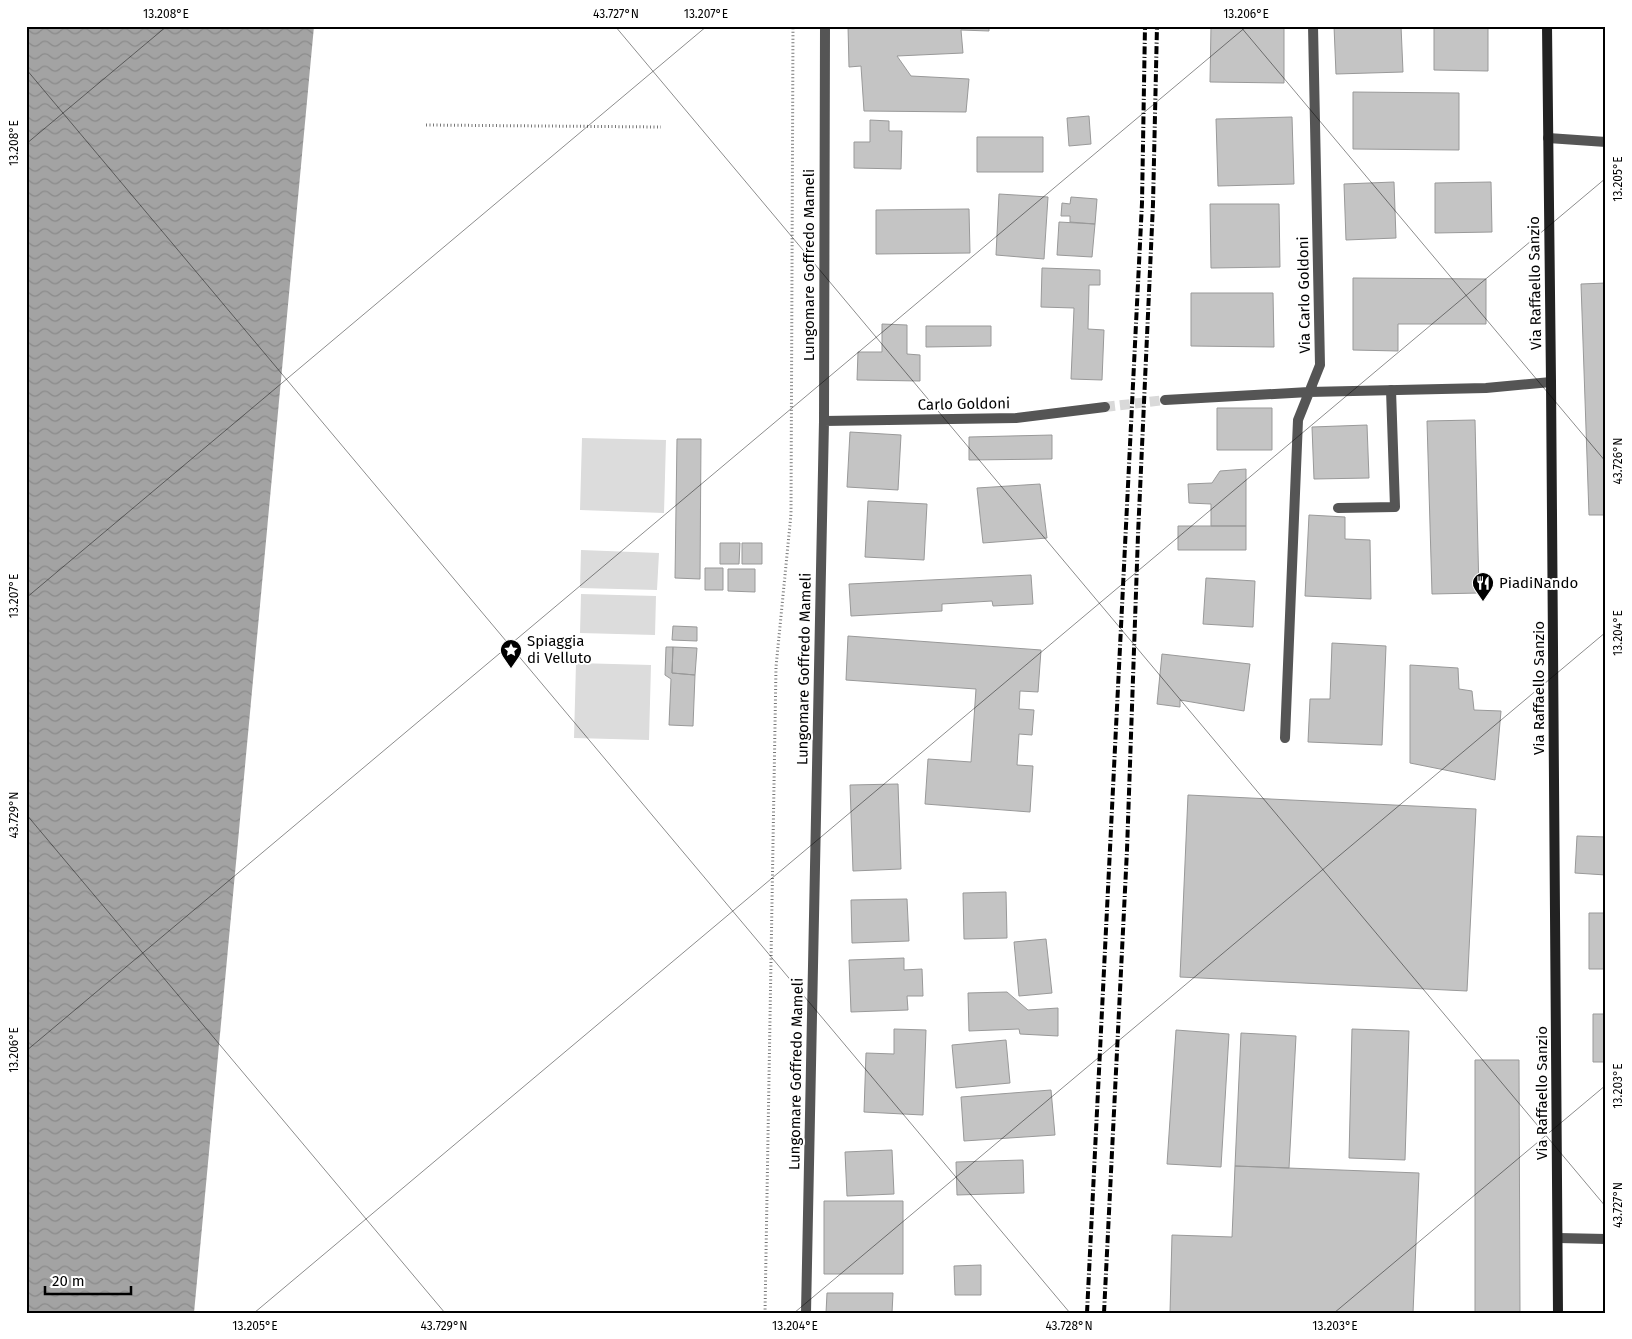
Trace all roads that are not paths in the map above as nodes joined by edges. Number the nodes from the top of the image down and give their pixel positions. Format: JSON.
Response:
{"nodes":[{"id":1,"x":825,"y":26,"type":"edge"},
{"id":2,"x":1314,"y":26,"type":"edge"},
{"id":3,"x":1547,"y":26,"type":"edge"},
{"id":4,"x":1548,"y":138,"type":"junction"},
{"id":5,"x":1606,"y":142,"type":"edge"},
{"id":6,"x":1551,"y":382,"type":"junction"},
{"id":7,"x":1391,"y":390,"type":"junction"},
{"id":8,"x":1310,"y":392,"type":"junction"},
{"id":9,"x":1165,"y":400,"type":"tunnel mouth"},
{"id":10,"x":1105,"y":407,"type":"tunnel mouth"},
{"id":11,"x":824,"y":422,"type":"junction"},
{"id":12,"x":1338,"y":508,"type":"dead end"},
{"id":13,"x":1285,"y":738,"type":"dead end"},
{"id":14,"x":1558,"y":1238,"type":"junction"},
{"id":15,"x":1606,"y":1240,"type":"edge"},
{"id":16,"x":806,"y":1313,"type":"edge"},
{"id":17,"x":1558,"y":1313,"type":"edge"}],
"edges":[{"from":1,"to":11,"type":"street","name":"Lungomare Goffredo Mameli"},
{"from":2,"to":8,"type":"street","name":"Via Carlo Goldoni"},
{"from":3,"to":4,"type":"main road","name":"Via Raffaello Sanzio"},
{"from":4,"to":5,"type":"street"},
{"from":4,"to":6,"type":"main road","name":"Via Raffaello Sanzio"},
{"from":6,"to":7,"type":"street"},
{"from":6,"to":14,"type":"main road","name":"Via Raffaello Sanzio"},
{"from":7,"to":8,"type":"street"},
{"from":7,"to":12,"type":"street"},
{"from":8,"to":9,"type":"street"},
{"from":8,"to":13,"type":"street","name":"Via Carlo Goldoni"},
{"from":10,"to":11,"type":"street","name":"Carlo Goldoni"},
{"from":11,"to":16,"type":"street","name":"Lungomare Goffredo Mameli"},
{"from":14,"to":15,"type":"street"},
{"from":14,"to":17,"type":"main road","name":"Via Raffaello Sanzio"}]}
